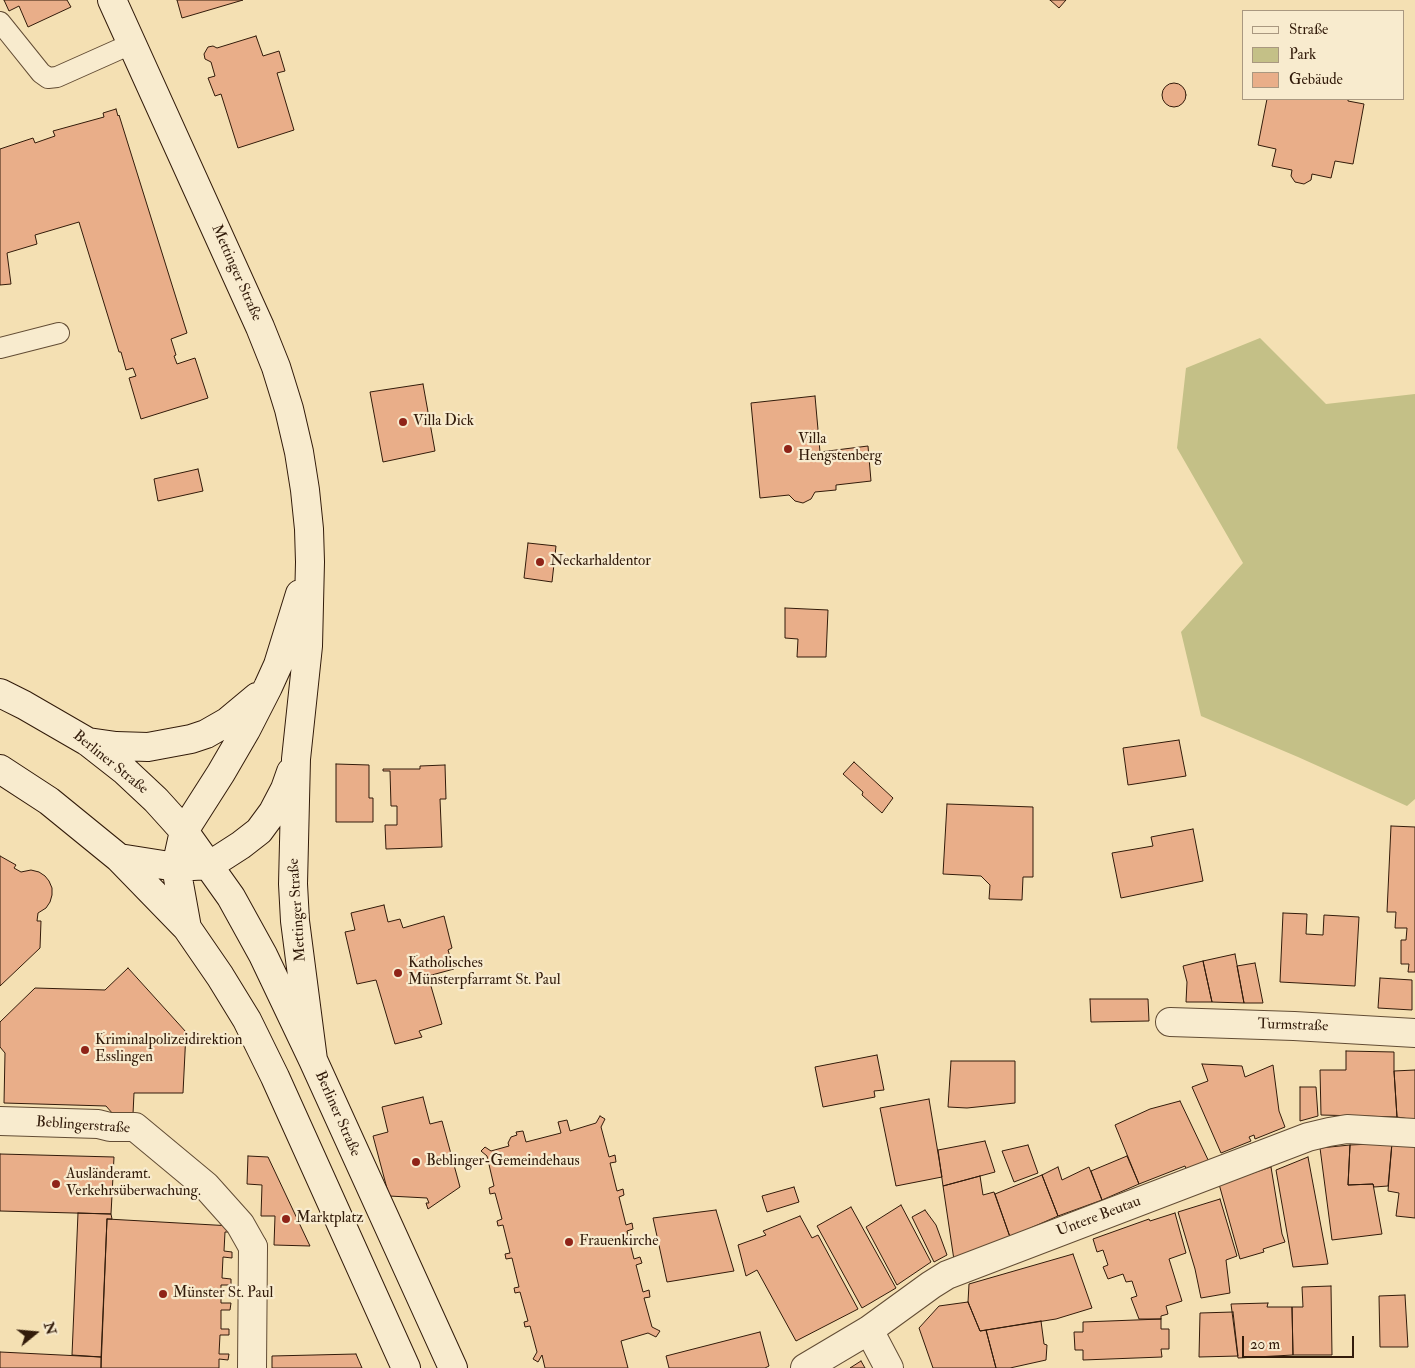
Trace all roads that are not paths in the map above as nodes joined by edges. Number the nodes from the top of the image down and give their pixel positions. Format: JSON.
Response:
{"nodes":[{"id":1,"x":112,"y":0,"type":"edge"},
{"id":2,"x":0,"y":22,"type":"edge"},
{"id":3,"x":131,"y":44,"type":"junction"},
{"id":4,"x":59,"y":333,"type":"dead end"},
{"id":5,"x":0,"y":348,"type":"edge"},
{"id":6,"x":310,"y":562,"type":"junction"},
{"id":7,"x":268,"y":687,"type":"junction"},
{"id":8,"x":0,"y":693,"type":"edge"},
{"id":9,"x":88,"y":742,"type":"junction"},
{"id":10,"x":296,"y":759,"type":"junction"},
{"id":11,"x":0,"y":769,"type":"edge"},
{"id":12,"x":184,"y":831,"type":"junction"},
{"id":13,"x":119,"y":858,"type":"junction"},
{"id":14,"x":210,"y":865,"type":"junction"},
{"id":15,"x":176,"y":867,"type":"junction"},
{"id":16,"x":186,"y":928,"type":"junction"},
{"id":17,"x":1170,"y":1022,"type":"dead end"},
{"id":18,"x":1415,"y":1033,"type":"edge"},
{"id":19,"x":313,"y":1060,"type":"junction"},
{"id":20,"x":0,"y":1121,"type":"edge"},
{"id":21,"x":1415,"y":1132,"type":"edge"},
{"id":22,"x":869,"y":1330,"type":"junction"},
{"id":23,"x":252,"y":1368,"type":"edge"},
{"id":24,"x":406,"y":1368,"type":"edge"},
{"id":25,"x":453,"y":1368,"type":"edge"},
{"id":26,"x":805,"y":1368,"type":"edge"},
{"id":27,"x":888,"y":1368,"type":"edge"}],
"edges":[{"from":1,"to":3,"type":"main road","name":"Mettinger Straße"},
{"from":2,"to":3,"type":"lane"},
{"from":3,"to":6,"type":"main road","name":"Mettinger Straße"},
{"from":4,"to":5,"type":"lane"},
{"from":6,"to":7,"type":"main road","name":"Mettinger Straße"},
{"from":6,"to":10,"type":"main road","name":"Mettinger Straße"},
{"from":7,"to":9,"type":"main road","name":"Mettinger Straße"},
{"from":7,"to":12,"type":"main road","name":"Mettinger Straße"},
{"from":8,"to":9,"type":"main road","name":"Berliner Straße"},
{"from":9,"to":12,"type":"main road","name":"Berliner Straße"},
{"from":10,"to":14,"type":"main road","name":"Mettinger Straße"},
{"from":10,"to":19,"type":"main road","name":"Mettinger Straße"},
{"from":11,"to":13,"type":"main road"},
{"from":12,"to":14,"type":"main road","name":"Berliner Straße"},
{"from":12,"to":15,"type":"main road"},
{"from":13,"to":15,"type":"main road"},
{"from":13,"to":16,"type":"main road"},
{"from":14,"to":15,"type":"main road"},
{"from":14,"to":19,"type":"main road","name":"Berliner Straße"},
{"from":15,"to":16,"type":"main road"},
{"from":16,"to":24,"type":"main road"},
{"from":17,"to":18,"type":"main road","name":"Turmstraße"},
{"from":19,"to":25,"type":"main road","name":"Berliner Straße"},
{"from":20,"to":23,"type":"main road","name":"Beblingerstraße"},
{"from":21,"to":22,"type":"main road","name":"Untere Beutau"},
{"from":22,"to":26,"type":"main road","name":"Untere Beutau"},
{"from":22,"to":27,"type":"main road"}]}
